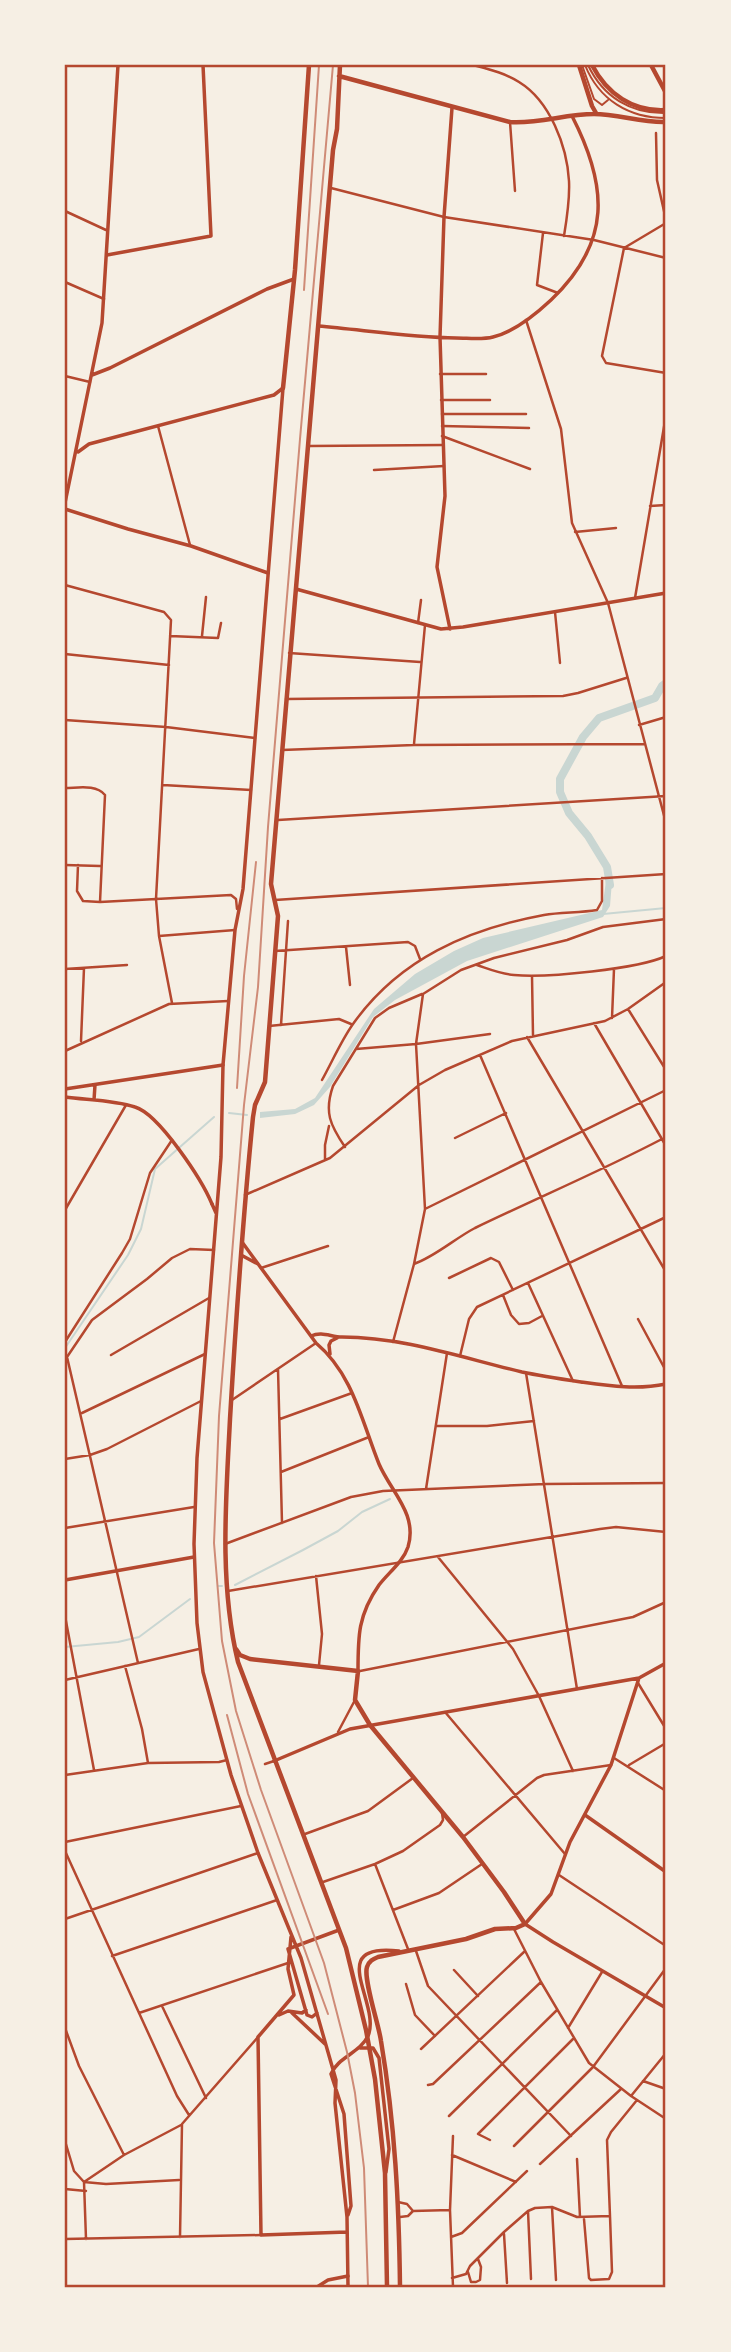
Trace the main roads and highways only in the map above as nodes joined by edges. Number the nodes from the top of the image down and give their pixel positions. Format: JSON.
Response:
{"nodes":[{"id":1,"x":118,"y":65,"type":"edge"},
{"id":2,"x":203,"y":65,"type":"edge"},
{"id":3,"x":309,"y":65,"type":"edge"},
{"id":4,"x":340,"y":65,"type":"edge"},
{"id":5,"x":585,"y":65,"type":"edge"},
{"id":6,"x":651,"y":65,"type":"edge"},
{"id":7,"x":339,"y":76,"type":"junction"},
{"id":8,"x":666,"y":93,"type":"edge"},
{"id":9,"x":452,"y":108,"type":"junction"},
{"id":10,"x":666,"y":111,"type":"edge"},
{"id":11,"x":571,"y":114,"type":"junction"},
{"id":12,"x":597,"y":114,"type":"junction"},
{"id":13,"x":666,"y":120,"type":"edge"},
{"id":14,"x":107,"y":255,"type":"junction"},
{"id":15,"x":294,"y":279,"type":"junction"},
{"id":16,"x":318,"y":326,"type":"junction"},
{"id":17,"x":440,"y":337,"type":"junction"},
{"id":18,"x":92,"y":375,"type":"junction"},
{"id":19,"x":283,"y":388,"type":"junction"},
{"id":20,"x":274,"y":394,"type":"junction"},
{"id":21,"x":282,"y":401,"type":"junction"},
{"id":22,"x":80,"y":433,"type":"junction"},
{"id":23,"x":89,"y":444,"type":"junction"},
{"id":24,"x":76,"y":453,"type":"junction"},
{"id":25,"x":65,"y":503,"type":"edge"},
{"id":26,"x":65,"y":509,"type":"edge"},
{"id":27,"x":268,"y":573,"type":"junction"},
{"id":28,"x":295,"y":588,"type":"junction"},
{"id":29,"x":666,"y":593,"type":"edge"},
{"id":30,"x":450,"y":629,"type":"junction"},
{"id":31,"x":223,"y":1065,"type":"junction"},
{"id":32,"x":94,"y":1085,"type":"junction"},
{"id":33,"x":65,"y":1089,"type":"edge"},
{"id":34,"x":65,"y":1097,"type":"edge"},
{"id":35,"x":94,"y":1100,"type":"junction"},
{"id":36,"x":219,"y":1190,"type":"junction"},
{"id":37,"x":210,"y":1195,"type":"junction"},
{"id":38,"x":218,"y":1198,"type":"junction"},
{"id":39,"x":215,"y":1205,"type":"junction"},
{"id":40,"x":242,"y":1242,"type":"junction"},
{"id":41,"x":241,"y":1255,"type":"junction"},
{"id":42,"x":260,"y":1266,"type":"junction"},
{"id":43,"x":311,"y":1336,"type":"junction"},
{"id":44,"x":339,"y":1338,"type":"junction"},
{"id":45,"x":331,"y":1356,"type":"junction"},
{"id":46,"x":666,"y":1384,"type":"edge"},
{"id":47,"x":194,"y":1557,"type":"junction"},
{"id":48,"x":65,"y":1580,"type":"edge"},
{"id":49,"x":236,"y":1648,"type":"junction"},
{"id":50,"x":250,"y":1659,"type":"junction"},
{"id":51,"x":666,"y":1663,"type":"edge"},
{"id":52,"x":240,"y":1669,"type":"junction"},
{"id":53,"x":358,"y":1671,"type":"junction"},
{"id":54,"x":631,"y":1680,"type":"junction"},
{"id":55,"x":639,"y":1680,"type":"junction"},
{"id":56,"x":635,"y":1691,"type":"junction"},
{"id":57,"x":370,"y":1725,"type":"junction"},
{"id":58,"x":274,"y":1761,"type":"junction"},
{"id":59,"x":583,"y":1815,"type":"junction"},
{"id":60,"x":666,"y":1872,"type":"edge"},
{"id":61,"x":525,"y":1924,"type":"junction"},
{"id":62,"x":339,"y":1930,"type":"junction"},
{"id":63,"x":291,"y":1935,"type":"junction"},
{"id":64,"x":399,"y":1951,"type":"junction"},
{"id":65,"x":305,"y":2007,"type":"junction"},
{"id":66,"x":666,"y":2008,"type":"edge"},
{"id":67,"x":318,"y":2011,"type":"junction"},
{"id":68,"x":291,"y":2012,"type":"junction"},
{"id":69,"x":278,"y":2015,"type":"junction"},
{"id":70,"x":358,"y":2048,"type":"junction"},
{"id":71,"x":327,"y":2049,"type":"junction"},
{"id":72,"x":387,"y":2076,"type":"junction"},
{"id":73,"x":375,"y":2079,"type":"junction"},
{"id":74,"x":386,"y":2173,"type":"junction"},
{"id":75,"x":347,"y":2217,"type":"junction"},
{"id":76,"x":347,"y":2232,"type":"junction"},
{"id":77,"x":348,"y":2276,"type":"junction"},
{"id":78,"x":317,"y":2287,"type":"edge"},
{"id":79,"x":348,"y":2287,"type":"edge"},
{"id":80,"x":387,"y":2287,"type":"edge"},
{"id":81,"x":400,"y":2287,"type":"edge"}],
"edges":[{"from":1,"to":14,"type":"main road"},
{"from":2,"to":14,"type":"main road"},
{"from":3,"to":15,"type":"main road"},
{"from":4,"to":7,"type":"main road"},
{"from":5,"to":10,"type":"main road"},
{"from":5,"to":12,"type":"main road"},
{"from":6,"to":8,"type":"main road"},
{"from":7,"to":9,"type":"main road"},
{"from":7,"to":16,"type":"main road"},
{"from":9,"to":11,"type":"main road"},
{"from":9,"to":17,"type":"main road"},
{"from":11,"to":12,"type":"main road"},
{"from":11,"to":17,"type":"main road"},
{"from":12,"to":13,"type":"main road"},
{"from":14,"to":18,"type":"main road"},
{"from":15,"to":18,"type":"main road"},
{"from":15,"to":19,"type":"main road"},
{"from":16,"to":17,"type":"main road"},
{"from":16,"to":28,"type":"main road"},
{"from":17,"to":30,"type":"main road"},
{"from":18,"to":22,"type":"main road"},
{"from":19,"to":20,"type":"main road"},
{"from":19,"to":21,"type":"main road"},
{"from":20,"to":21,"type":"main road"},
{"from":20,"to":23,"type":"main road"},
{"from":21,"to":27,"type":"main road"},
{"from":22,"to":23,"type":"main road"},
{"from":22,"to":24,"type":"main road"},
{"from":23,"to":24,"type":"main road"},
{"from":24,"to":25,"type":"main road"},
{"from":26,"to":27,"type":"main road"},
{"from":27,"to":31,"type":"main road"},
{"from":28,"to":30,"type":"main road"},
{"from":28,"to":40,"type":"main road"},
{"from":29,"to":30,"type":"main road"},
{"from":31,"to":32,"type":"main road"},
{"from":31,"to":36,"type":"main road"},
{"from":32,"to":33,"type":"main road"},
{"from":32,"to":35,"type":"main road"},
{"from":34,"to":35,"type":"main road"},
{"from":35,"to":37,"type":"main road"},
{"from":36,"to":37,"type":"main road"},
{"from":36,"to":38,"type":"main road"},
{"from":37,"to":38,"type":"main road"},
{"from":37,"to":39,"type":"main road"},
{"from":38,"to":39,"type":"main road"},
{"from":39,"to":47,"type":"main road"},
{"from":40,"to":41,"type":"main road"},
{"from":40,"to":42,"type":"main road"},
{"from":41,"to":42,"type":"main road"},
{"from":41,"to":49,"type":"main road"},
{"from":42,"to":43,"type":"main road"},
{"from":43,"to":44,"type":"main road"},
{"from":43,"to":45,"type":"main road"},
{"from":44,"to":45,"type":"main road"},
{"from":44,"to":46,"type":"main road"},
{"from":45,"to":53,"type":"main road"},
{"from":47,"to":48,"type":"main road"},
{"from":47,"to":63,"type":"main road"},
{"from":49,"to":50,"type":"main road"},
{"from":49,"to":52,"type":"main road"},
{"from":50,"to":52,"type":"main road"},
{"from":50,"to":53,"type":"main road"},
{"from":51,"to":55,"type":"main road"},
{"from":52,"to":58,"type":"main road"},
{"from":53,"to":57,"type":"main road"},
{"from":54,"to":55,"type":"main road"},
{"from":54,"to":56,"type":"main road"},
{"from":54,"to":57,"type":"main road"},
{"from":55,"to":56,"type":"main road"},
{"from":56,"to":59,"type":"main road"},
{"from":57,"to":58,"type":"main road"},
{"from":57,"to":61,"type":"main road"},
{"from":58,"to":62,"type":"main road"},
{"from":59,"to":60,"type":"main road"},
{"from":59,"to":61,"type":"main road"},
{"from":61,"to":64,"type":"main road"},
{"from":61,"to":66,"type":"main road"},
{"from":62,"to":65,"type":"main road"},
{"from":62,"to":73,"type":"main road"},
{"from":63,"to":67,"type":"main road"},
{"from":63,"to":69,"type":"main road"},
{"from":64,"to":70,"type":"main road"},
{"from":64,"to":72,"type":"main road"},
{"from":65,"to":67,"type":"main road"},
{"from":65,"to":68,"type":"main road"},
{"from":67,"to":71,"type":"main road"},
{"from":68,"to":69,"type":"main road"},
{"from":68,"to":71,"type":"main road"},
{"from":69,"to":76,"type":"main road"},
{"from":70,"to":74,"type":"main road"},
{"from":70,"to":75,"type":"main road"},
{"from":71,"to":75,"type":"main road"},
{"from":72,"to":73,"type":"main road"},
{"from":72,"to":81,"type":"main road"},
{"from":73,"to":74,"type":"main road"},
{"from":74,"to":80,"type":"main road"},
{"from":75,"to":76,"type":"main road"},
{"from":76,"to":77,"type":"main road"},
{"from":77,"to":78,"type":"main road"},
{"from":77,"to":79,"type":"main road"}]}
